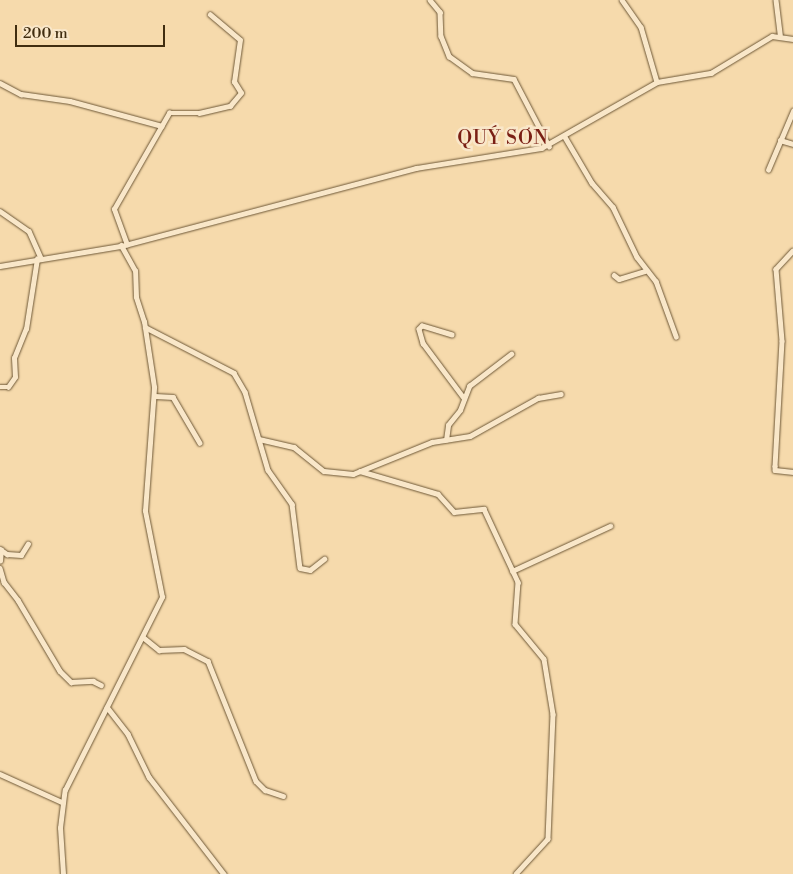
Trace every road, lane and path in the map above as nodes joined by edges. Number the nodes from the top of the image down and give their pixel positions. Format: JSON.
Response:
{"nodes":[{"id":1,"x":430,"y":0,"type":"edge"},
{"id":2,"x":622,"y":0,"type":"edge"},
{"id":3,"x":776,"y":0,"type":"edge"},
{"id":4,"x":210,"y":15,"type":"dead end"},
{"id":5,"x":780,"y":35,"type":"junction"},
{"id":6,"x":793,"y":38,"type":"edge"},
{"id":7,"x":657,"y":82,"type":"junction"},
{"id":8,"x":0,"y":83,"type":"edge"},
{"id":9,"x":793,"y":111,"type":"edge"},
{"id":10,"x":162,"y":126,"type":"junction"},
{"id":11,"x":565,"y":137,"type":"junction"},
{"id":12,"x":780,"y":140,"type":"junction"},
{"id":13,"x":793,"y":144,"type":"edge"},
{"id":14,"x":549,"y":146,"type":"junction"},
{"id":15,"x":768,"y":170,"type":"dead end"},
{"id":16,"x":0,"y":211,"type":"edge"},
{"id":17,"x":127,"y":245,"type":"junction"},
{"id":18,"x":121,"y":246,"type":"junction"},
{"id":19,"x":793,"y":251,"type":"edge"},
{"id":20,"x":39,"y":258,"type":"junction"},
{"id":21,"x":0,"y":266,"type":"edge"},
{"id":22,"x":645,"y":271,"type":"junction"},
{"id":23,"x":614,"y":275,"type":"dead end"},
{"id":24,"x":145,"y":327,"type":"junction"},
{"id":25,"x":452,"y":335,"type":"dead end"},
{"id":26,"x":676,"y":336,"type":"dead end"},
{"id":27,"x":510,"y":354,"type":"dead end"},
{"id":28,"x":0,"y":387,"type":"edge"},
{"id":29,"x":560,"y":394,"type":"dead end"},
{"id":30,"x":155,"y":396,"type":"junction"},
{"id":31,"x":464,"y":398,"type":"junction"},
{"id":32,"x":259,"y":439,"type":"junction"},
{"id":33,"x":446,"y":440,"type":"junction"},
{"id":34,"x":200,"y":443,"type":"dead end"},
{"id":35,"x":360,"y":471,"type":"junction"},
{"id":36,"x":793,"y":472,"type":"edge"},
{"id":37,"x":610,"y":526,"type":"dead end"},
{"id":38,"x":28,"y":544,"type":"dead end"},
{"id":39,"x":1,"y":550,"type":"edge"},
{"id":40,"x":324,"y":558,"type":"dead end"},
{"id":41,"x":0,"y":561,"type":"edge"},
{"id":42,"x":0,"y":568,"type":"edge"},
{"id":43,"x":512,"y":571,"type":"junction"},
{"id":44,"x":144,"y":637,"type":"junction"},
{"id":45,"x":101,"y":685,"type":"dead end"},
{"id":46,"x":107,"y":707,"type":"junction"},
{"id":47,"x":0,"y":774,"type":"edge"},
{"id":48,"x":283,"y":796,"type":"dead end"},
{"id":49,"x":62,"y":802,"type":"junction"},
{"id":50,"x":63,"y":874,"type":"edge"},
{"id":51,"x":224,"y":874,"type":"edge"},
{"id":52,"x":516,"y":874,"type":"edge"}],
"edges":[{"from":1,"to":14,"type":"street"},
{"from":2,"to":7,"type":"street"},
{"from":3,"to":5,"type":"street"},
{"from":4,"to":10,"type":"street"},
{"from":5,"to":6,"type":"street"},
{"from":5,"to":7,"type":"street"},
{"from":7,"to":11,"type":"street"},
{"from":8,"to":10,"type":"street"},
{"from":9,"to":12,"type":"street"},
{"from":10,"to":17,"type":"street"},
{"from":11,"to":14,"type":"street"},
{"from":11,"to":22,"type":"street"},
{"from":12,"to":13,"type":"street"},
{"from":12,"to":15,"type":"street"},
{"from":14,"to":17,"type":"street"},
{"from":16,"to":20,"type":"street"},
{"from":17,"to":18,"type":"street"},
{"from":18,"to":20,"type":"street"},
{"from":18,"to":24,"type":"street"},
{"from":19,"to":36,"type":"street"},
{"from":20,"to":21,"type":"street"},
{"from":20,"to":28,"type":"street"},
{"from":22,"to":23,"type":"street"},
{"from":22,"to":26,"type":"street"},
{"from":24,"to":30,"type":"street"},
{"from":24,"to":32,"type":"street"},
{"from":25,"to":31,"type":"street"},
{"from":27,"to":31,"type":"street"},
{"from":29,"to":33,"type":"street"},
{"from":30,"to":34,"type":"street"},
{"from":30,"to":44,"type":"street"},
{"from":31,"to":33,"type":"street"},
{"from":32,"to":35,"type":"street"},
{"from":32,"to":40,"type":"street"},
{"from":33,"to":35,"type":"street"},
{"from":35,"to":43,"type":"street"},
{"from":37,"to":43,"type":"street"},
{"from":38,"to":39,"type":"street"},
{"from":39,"to":41,"type":"street"},
{"from":42,"to":45,"type":"street"},
{"from":43,"to":52,"type":"street"},
{"from":44,"to":46,"type":"street"},
{"from":44,"to":48,"type":"street"},
{"from":46,"to":49,"type":"street"},
{"from":46,"to":51,"type":"street"},
{"from":47,"to":49,"type":"street"},
{"from":49,"to":50,"type":"street"}]}
